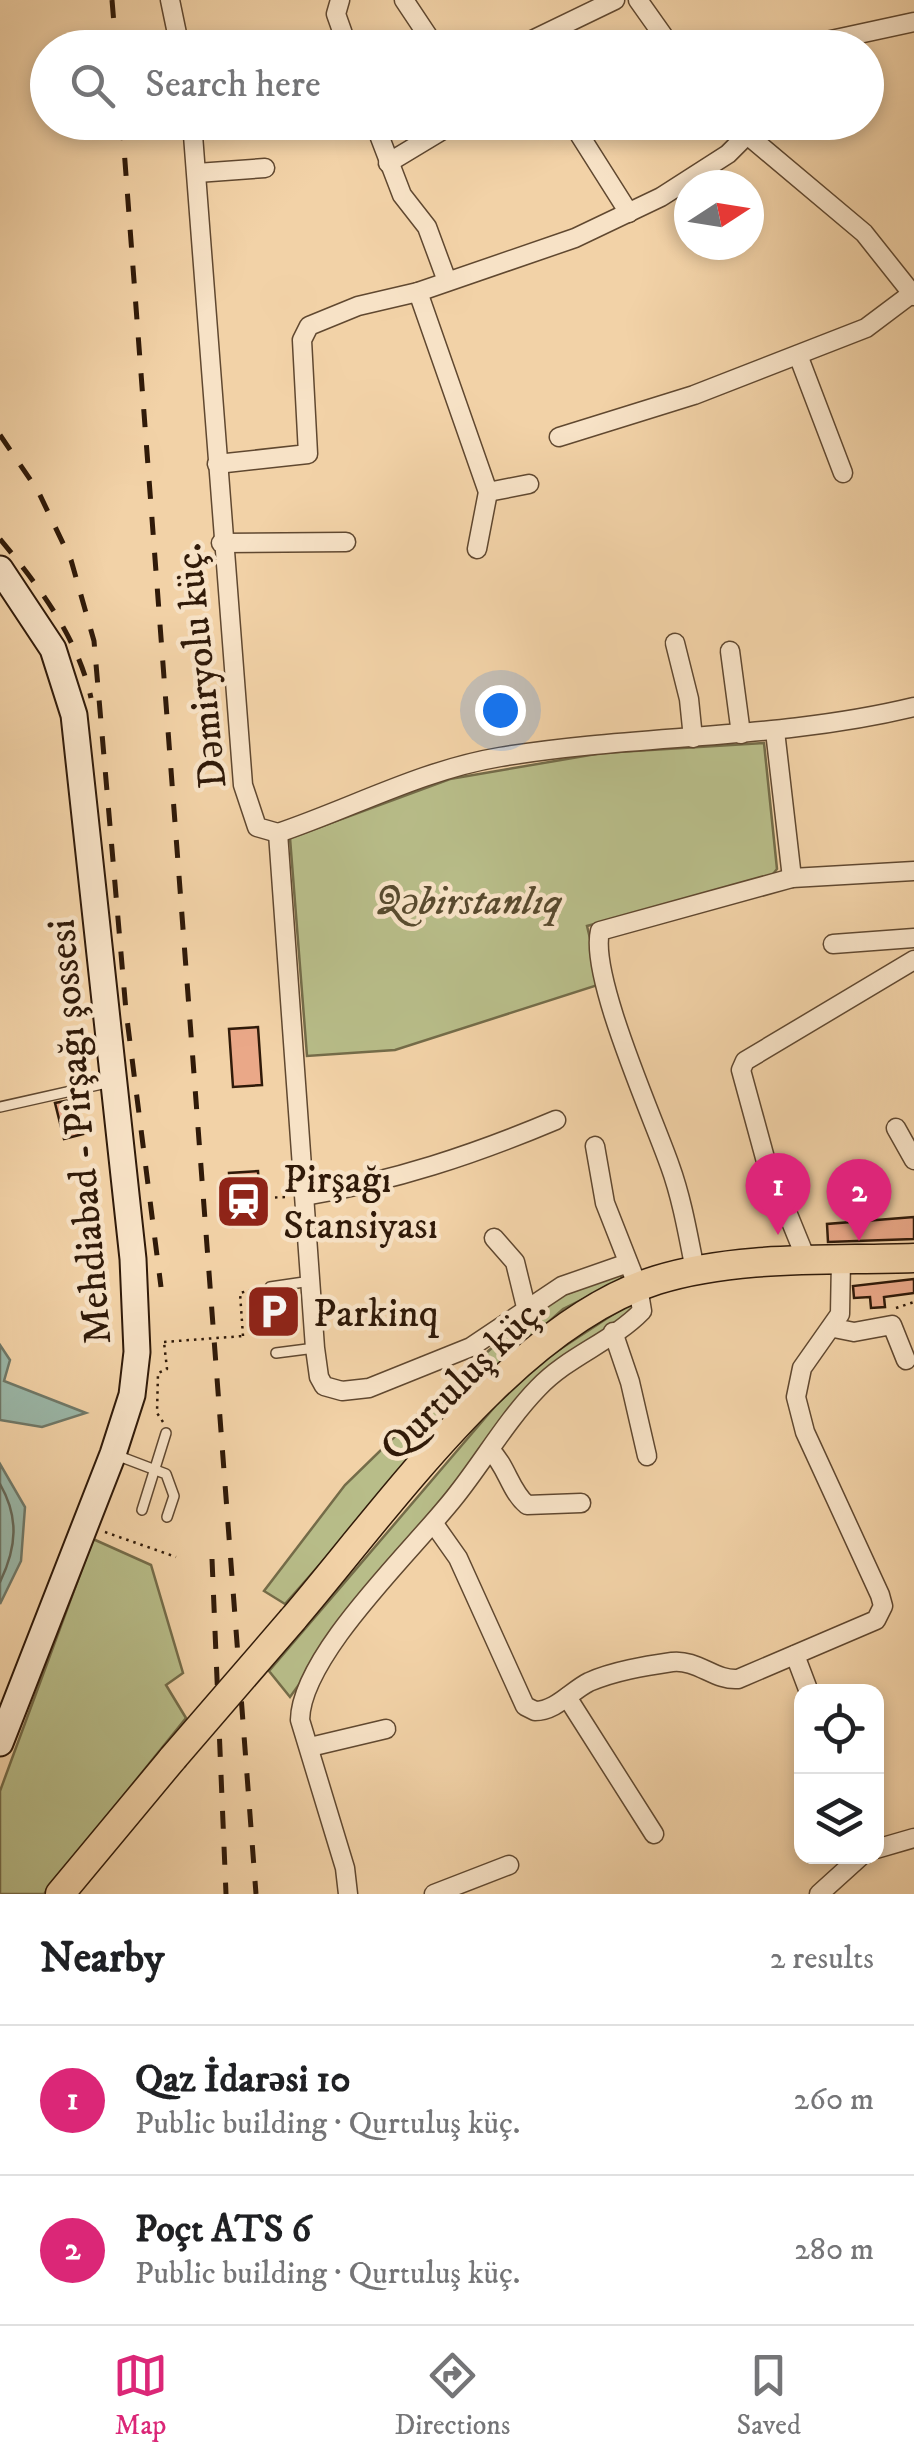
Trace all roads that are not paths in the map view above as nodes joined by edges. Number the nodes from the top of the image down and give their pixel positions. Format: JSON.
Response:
{"nodes":[{"id":1,"x":170,"y":0,"type":"edge"},
{"id":2,"x":340,"y":0,"type":"edge"},
{"id":3,"x":404,"y":0,"type":"edge"},
{"id":4,"x":615,"y":0,"type":"edge"},
{"id":5,"x":638,"y":0,"type":"edge"},
{"id":6,"x":914,"y":22,"type":"edge"},
{"id":7,"x":176,"y":30,"type":"edge"},
{"id":8,"x":342,"y":30,"type":"edge"},
{"id":9,"x":424,"y":30,"type":"edge"},
{"id":10,"x":553,"y":30,"type":"edge"},
{"id":11,"x":659,"y":30,"type":"edge"},
{"id":12,"x":877,"y":30,"type":"edge"},
{"id":13,"x":194,"y":140,"type":"edge"},
{"id":14,"x":380,"y":140,"type":"edge"},
{"id":15,"x":426,"y":140,"type":"edge"},
{"id":16,"x":583,"y":140,"type":"edge"},
{"id":17,"x":735,"y":140,"type":"edge"},
{"id":18,"x":753,"y":140,"type":"edge"},
{"id":19,"x":388,"y":163,"type":"junction"},
{"id":20,"x":264,"y":168,"type":"dead end"},
{"id":21,"x":198,"y":173,"type":"junction"},
{"id":22,"x":629,"y":213,"type":"junction"},
{"id":23,"x":446,"y":280,"type":"junction"},
{"id":24,"x":418,"y":292,"type":"junction"},
{"id":25,"x":914,"y":294,"type":"edge"},
{"id":26,"x":798,"y":355,"type":"junction"},
{"id":27,"x":559,"y":437,"type":"dead end"},
{"id":28,"x":217,"y":464,"type":"junction"},
{"id":29,"x":843,"y":472,"type":"dead end"},
{"id":30,"x":529,"y":484,"type":"dead end"},
{"id":31,"x":488,"y":492,"type":"junction"},
{"id":32,"x":346,"y":542,"type":"dead end"},
{"id":33,"x":221,"y":544,"type":"junction"},
{"id":34,"x":477,"y":549,"type":"dead end"},
{"id":35,"x":0,"y":570,"type":"edge"},
{"id":36,"x":674,"y":643,"type":"dead end"},
{"id":37,"x":730,"y":651,"type":"dead end"},
{"id":38,"x":914,"y":707,"type":"edge"},
{"id":39,"x":775,"y":731,"type":"junction"},
{"id":40,"x":741,"y":734,"type":"junction"},
{"id":41,"x":694,"y":738,"type":"junction"},
{"id":42,"x":278,"y":832,"type":"junction"},
{"id":43,"x":914,"y":871,"type":"edge"},
{"id":44,"x":792,"y":878,"type":"junction"},
{"id":45,"x":914,"y":938,"type":"edge"},
{"id":46,"x":833,"y":944,"type":"dead end"},
{"id":47,"x":914,"y":960,"type":"edge"},
{"id":48,"x":114,"y":1082,"type":"junction"},
{"id":49,"x":0,"y":1107,"type":"edge"},
{"id":50,"x":556,"y":1120,"type":"dead end"},
{"id":51,"x":896,"y":1128,"type":"dead end"},
{"id":52,"x":594,"y":1146,"type":"dead end"},
{"id":53,"x":914,"y":1160,"type":"edge"},
{"id":54,"x":305,"y":1196,"type":"junction"},
{"id":55,"x":494,"y":1238,"type":"dead end"},
{"id":56,"x":914,"y":1258,"type":"edge"},
{"id":57,"x":841,"y":1260,"type":"junction"},
{"id":58,"x":807,"y":1262,"type":"junction"},
{"id":59,"x":696,"y":1270,"type":"junction"},
{"id":60,"x":633,"y":1275,"type":"junction"},
{"id":61,"x":311,"y":1281,"type":"junction"},
{"id":62,"x":270,"y":1287,"type":"road end"},
{"id":63,"x":526,"y":1307,"type":"junction"},
{"id":64,"x":834,"y":1328,"type":"junction"},
{"id":65,"x":613,"y":1332,"type":"junction"},
{"id":66,"x":316,"y":1348,"type":"junction"},
{"id":67,"x":276,"y":1353,"type":"dead end"},
{"id":68,"x":906,"y":1360,"type":"dead end"},
{"id":69,"x":166,"y":1433,"type":"road end"},
{"id":70,"x":490,"y":1450,"type":"junction"},
{"id":71,"x":113,"y":1454,"type":"junction"},
{"id":72,"x":647,"y":1456,"type":"dead end"},
{"id":73,"x":156,"y":1468,"type":"junction"},
{"id":74,"x":581,"y":1503,"type":"dead end"},
{"id":75,"x":142,"y":1510,"type":"dead end"},
{"id":76,"x":168,"y":1518,"type":"dead end"},
{"id":77,"x":434,"y":1524,"type":"junction"},
{"id":78,"x":795,"y":1655,"type":"junction"},
{"id":79,"x":806,"y":1684,"type":"edge"},
{"id":80,"x":567,"y":1696,"type":"junction"},
{"id":81,"x":386,"y":1729,"type":"dead end"},
{"id":82,"x":0,"y":1743,"type":"edge"},
{"id":83,"x":310,"y":1747,"type":"junction"},
{"id":84,"x":654,"y":1834,"type":"dead end"},
{"id":85,"x":914,"y":1838,"type":"edge"},
{"id":86,"x":884,"y":1847,"type":"edge"},
{"id":87,"x":509,"y":1864,"type":"dead end"},
{"id":88,"x":849,"y":1864,"type":"edge"},
{"id":89,"x":60,"y":1894,"type":"edge"},
{"id":90,"x":348,"y":1894,"type":"edge"},
{"id":91,"x":434,"y":1894,"type":"edge"},
{"id":92,"x":819,"y":1894,"type":"edge"}],
"edges":[{"from":1,"to":7,"type":"street"},
{"from":2,"to":8,"type":"street"},
{"from":3,"to":9,"type":"street"},
{"from":4,"to":10,"type":"street"},
{"from":5,"to":11,"type":"street"},
{"from":6,"to":12,"type":"street"},
{"from":13,"to":21,"type":"street","name":"Dəmiryolu küç."},
{"from":14,"to":19,"type":"street"},
{"from":15,"to":19,"type":"street"},
{"from":16,"to":22,"type":"street"},
{"from":17,"to":22,"type":"street"},
{"from":18,"to":25,"type":"street"},
{"from":19,"to":23,"type":"street"},
{"from":20,"to":21,"type":"street"},
{"from":21,"to":28,"type":"street","name":"Dəmiryolu küç."},
{"from":22,"to":23,"type":"street"},
{"from":23,"to":24,"type":"street"},
{"from":24,"to":28,"type":"street"},
{"from":24,"to":31,"type":"street"},
{"from":25,"to":26,"type":"street"},
{"from":26,"to":27,"type":"street"},
{"from":26,"to":29,"type":"street"},
{"from":28,"to":33,"type":"street","name":"Dəmiryolu küç."},
{"from":30,"to":31,"type":"street"},
{"from":31,"to":34,"type":"street"},
{"from":32,"to":33,"type":"street"},
{"from":33,"to":42,"type":"street","name":"Dəmiryolu küç."},
{"from":35,"to":48,"type":"main road","name":"Mehdiabad - Pirşağı şossesi"},
{"from":36,"to":41,"type":"street"},
{"from":37,"to":40,"type":"street"},
{"from":38,"to":39,"type":"street"},
{"from":39,"to":40,"type":"street"},
{"from":39,"to":44,"type":"street"},
{"from":40,"to":41,"type":"street"},
{"from":41,"to":42,"type":"street"},
{"from":42,"to":54,"type":"street"},
{"from":43,"to":44,"type":"street"},
{"from":44,"to":59,"type":"street"},
{"from":45,"to":46,"type":"street"},
{"from":47,"to":58,"type":"street"},
{"from":48,"to":49,"type":"lane"},
{"from":48,"to":71,"type":"main road","name":"Mehdiabad - Pirşağı şossesi"},
{"from":50,"to":54,"type":"street"},
{"from":51,"to":53,"type":"street"},
{"from":52,"to":60,"type":"street"},
{"from":54,"to":61,"type":"street"},
{"from":55,"to":63,"type":"street"},
{"from":56,"to":57,"type":"main road","name":"Qurtuluş küç."},
{"from":57,"to":58,"type":"main road","name":"Qurtuluş küç."},
{"from":57,"to":64,"type":"street"},
{"from":58,"to":59,"type":"main road","name":"Qurtuluş küç."},
{"from":59,"to":60,"type":"main road","name":"Qurtuluş küç."},
{"from":60,"to":63,"type":"street"},
{"from":60,"to":65,"type":"street"},
{"from":60,"to":89,"type":"main road","name":"Qurtuluş küç.","bridge":true},
{"from":61,"to":62,"type":"lane"},
{"from":61,"to":66,"type":"street"},
{"from":63,"to":66,"type":"street"},
{"from":64,"to":68,"type":"street"},
{"from":64,"to":78,"type":"street"},
{"from":65,"to":70,"type":"street"},
{"from":65,"to":72,"type":"street"},
{"from":66,"to":67,"type":"lane"},
{"from":69,"to":73,"type":"lane"},
{"from":70,"to":74,"type":"street"},
{"from":70,"to":77,"type":"street"},
{"from":71,"to":73,"type":"lane"},
{"from":71,"to":82,"type":"main road","name":"Mehdiabad - Pirşağı şossesi"},
{"from":73,"to":75,"type":"lane"},
{"from":73,"to":76,"type":"lane"},
{"from":77,"to":80,"type":"street"},
{"from":77,"to":83,"type":"street"},
{"from":78,"to":79,"type":"street"},
{"from":78,"to":80,"type":"street"},
{"from":80,"to":84,"type":"street"},
{"from":81,"to":83,"type":"street"},
{"from":83,"to":90,"type":"street"},
{"from":85,"to":86,"type":"street"},
{"from":87,"to":91,"type":"street"},
{"from":88,"to":92,"type":"street"}]}
